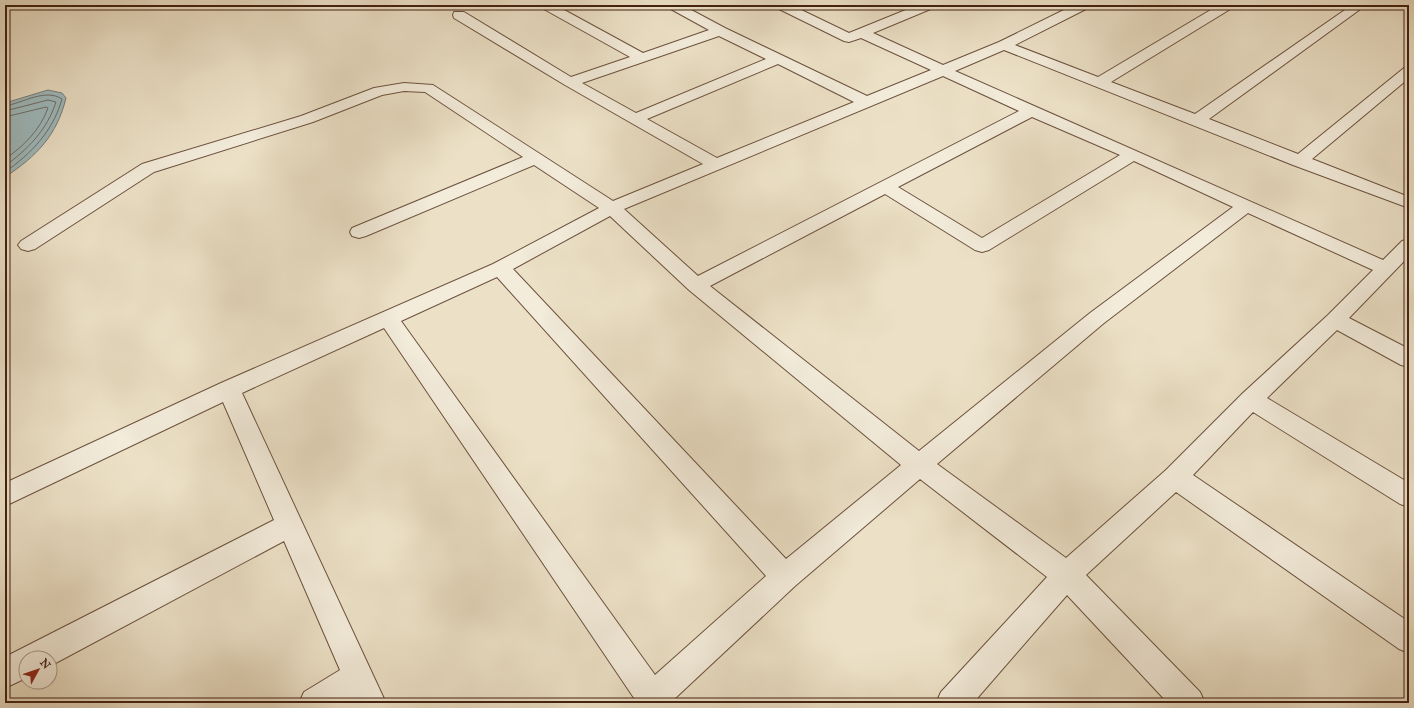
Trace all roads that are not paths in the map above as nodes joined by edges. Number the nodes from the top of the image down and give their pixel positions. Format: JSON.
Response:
{"nodes":[{"id":1,"x":546,"y":5,"type":"edge"},
{"id":2,"x":673,"y":5,"type":"edge"},
{"id":3,"x":781,"y":5,"type":"edge"},
{"id":4,"x":929,"y":5,"type":"edge"},
{"id":5,"x":1084,"y":5,"type":"edge"},
{"id":6,"x":1228,"y":5,"type":"edge"},
{"id":7,"x":1360,"y":5,"type":"edge"},
{"id":8,"x":895,"y":8,"type":"dead end"},
{"id":9,"x":908,"y":13,"type":"junction"},
{"id":10,"x":459,"y":15,"type":"dead end"},
{"id":11,"x":720,"y":31,"type":"junction"},
{"id":12,"x":862,"y":33,"type":"junction"},
{"id":13,"x":1004,"y":45,"type":"junction"},
{"id":14,"x":642,"y":58,"type":"junction"},
{"id":15,"x":778,"y":59,"type":"junction"},
{"id":16,"x":941,"y":70,"type":"junction"},
{"id":17,"x":1409,"y":71,"type":"edge"},
{"id":18,"x":570,"y":82,"type":"junction"},
{"id":19,"x":1100,"y":82,"type":"junction"},
{"id":20,"x":867,"y":102,"type":"junction"},
{"id":21,"x":1031,"y":112,"type":"junction"},
{"id":22,"x":635,"y":119,"type":"junction"},
{"id":23,"x":1196,"y":120,"type":"junction"},
{"id":24,"x":1133,"y":154,"type":"junction"},
{"id":25,"x":535,"y":158,"type":"junction"},
{"id":26,"x":1298,"y":161,"type":"junction"},
{"id":27,"x":716,"y":165,"type":"junction"},
{"id":28,"x":886,"y":187,"type":"junction"},
{"id":29,"x":1409,"y":203,"type":"edge"},
{"id":30,"x":1246,"y":206,"type":"junction"},
{"id":31,"x":612,"y":208,"type":"junction"},
{"id":32,"x":359,"y":232,"type":"dead end"},
{"id":33,"x":28,"y":245,"type":"dead end"},
{"id":34,"x":1409,"y":245,"type":"edge"},
{"id":35,"x":500,"y":268,"type":"junction"},
{"id":36,"x":1385,"y":268,"type":"junction"},
{"id":37,"x":696,"y":285,"type":"junction"},
{"id":38,"x":388,"y":318,"type":"junction"},
{"id":39,"x":1335,"y":320,"type":"junction"},
{"id":40,"x":1409,"y":359,"type":"edge"},
{"id":41,"x":229,"y":389,"type":"junction"},
{"id":42,"x":1251,"y":399,"type":"junction"},
{"id":43,"x":919,"y":465,"type":"junction"},
{"id":44,"x":1175,"y":477,"type":"junction"},
{"id":45,"x":5,"y":495,"type":"edge"},
{"id":46,"x":1409,"y":496,"type":"edge"},
{"id":47,"x":290,"y":525,"type":"junction"},
{"id":48,"x":1067,"y":575,"type":"junction"},
{"id":49,"x":785,"y":578,"type":"junction"},
{"id":50,"x":1409,"y":639,"type":"edge"},
{"id":51,"x":50,"y":650,"type":"edge"},
{"id":52,"x":18,"y":666,"type":"edge"},
{"id":53,"x":5,"y":673,"type":"edge"},
{"id":54,"x":364,"y":690,"type":"edge"},
{"id":55,"x":650,"y":701,"type":"edge"},
{"id":56,"x":315,"y":703,"type":"edge"},
{"id":57,"x":952,"y":703,"type":"edge"},
{"id":58,"x":1189,"y":703,"type":"edge"}],
"edges":[{"from":1,"to":14,"type":"street"},
{"from":2,"to":11,"type":"street"},
{"from":3,"to":12,"type":"street"},
{"from":4,"to":9,"type":"street"},
{"from":5,"to":13,"type":"street"},
{"from":6,"to":19,"type":"street"},
{"from":7,"to":23,"type":"street"},
{"from":8,"to":9,"type":"street"},
{"from":9,"to":12,"type":"street"},
{"from":10,"to":18,"type":"street"},
{"from":11,"to":14,"type":"street"},
{"from":11,"to":15,"type":"street"},
{"from":12,"to":16,"type":"street"},
{"from":13,"to":16,"type":"street"},
{"from":13,"to":19,"type":"street"},
{"from":14,"to":18,"type":"street"},
{"from":15,"to":20,"type":"street"},
{"from":15,"to":22,"type":"street"},
{"from":16,"to":20,"type":"street"},
{"from":16,"to":21,"type":"street"},
{"from":17,"to":26,"type":"street"},
{"from":18,"to":22,"type":"street"},
{"from":19,"to":23,"type":"street"},
{"from":20,"to":27,"type":"street"},
{"from":21,"to":24,"type":"street"},
{"from":21,"to":28,"type":"street"},
{"from":22,"to":27,"type":"street"},
{"from":23,"to":26,"type":"street"},
{"from":24,"to":28,"type":"street"},
{"from":24,"to":30,"type":"street"},
{"from":25,"to":31,"type":"street"},
{"from":25,"to":32,"type":"street"},
{"from":25,"to":33,"type":"street"},
{"from":26,"to":29,"type":"street"},
{"from":27,"to":31,"type":"street"},
{"from":28,"to":37,"type":"street"},
{"from":30,"to":36,"type":"street"},
{"from":30,"to":43,"type":"street"},
{"from":31,"to":35,"type":"street"},
{"from":31,"to":37,"type":"street"},
{"from":34,"to":36,"type":"street"},
{"from":35,"to":38,"type":"street"},
{"from":35,"to":49,"type":"street"},
{"from":36,"to":39,"type":"street"},
{"from":37,"to":43,"type":"street"},
{"from":38,"to":41,"type":"street"},
{"from":38,"to":55,"type":"street"},
{"from":39,"to":40,"type":"street"},
{"from":39,"to":42,"type":"street"},
{"from":41,"to":45,"type":"street"},
{"from":41,"to":47,"type":"street"},
{"from":42,"to":44,"type":"street"},
{"from":42,"to":46,"type":"street"},
{"from":43,"to":48,"type":"street"},
{"from":43,"to":49,"type":"street"},
{"from":44,"to":48,"type":"street"},
{"from":44,"to":50,"type":"street"},
{"from":47,"to":51,"type":"street"},
{"from":47,"to":54,"type":"street"},
{"from":48,"to":57,"type":"street"},
{"from":48,"to":58,"type":"street"},
{"from":49,"to":55,"type":"street"},
{"from":52,"to":53,"type":"street"},
{"from":54,"to":56,"type":"street"}]}
